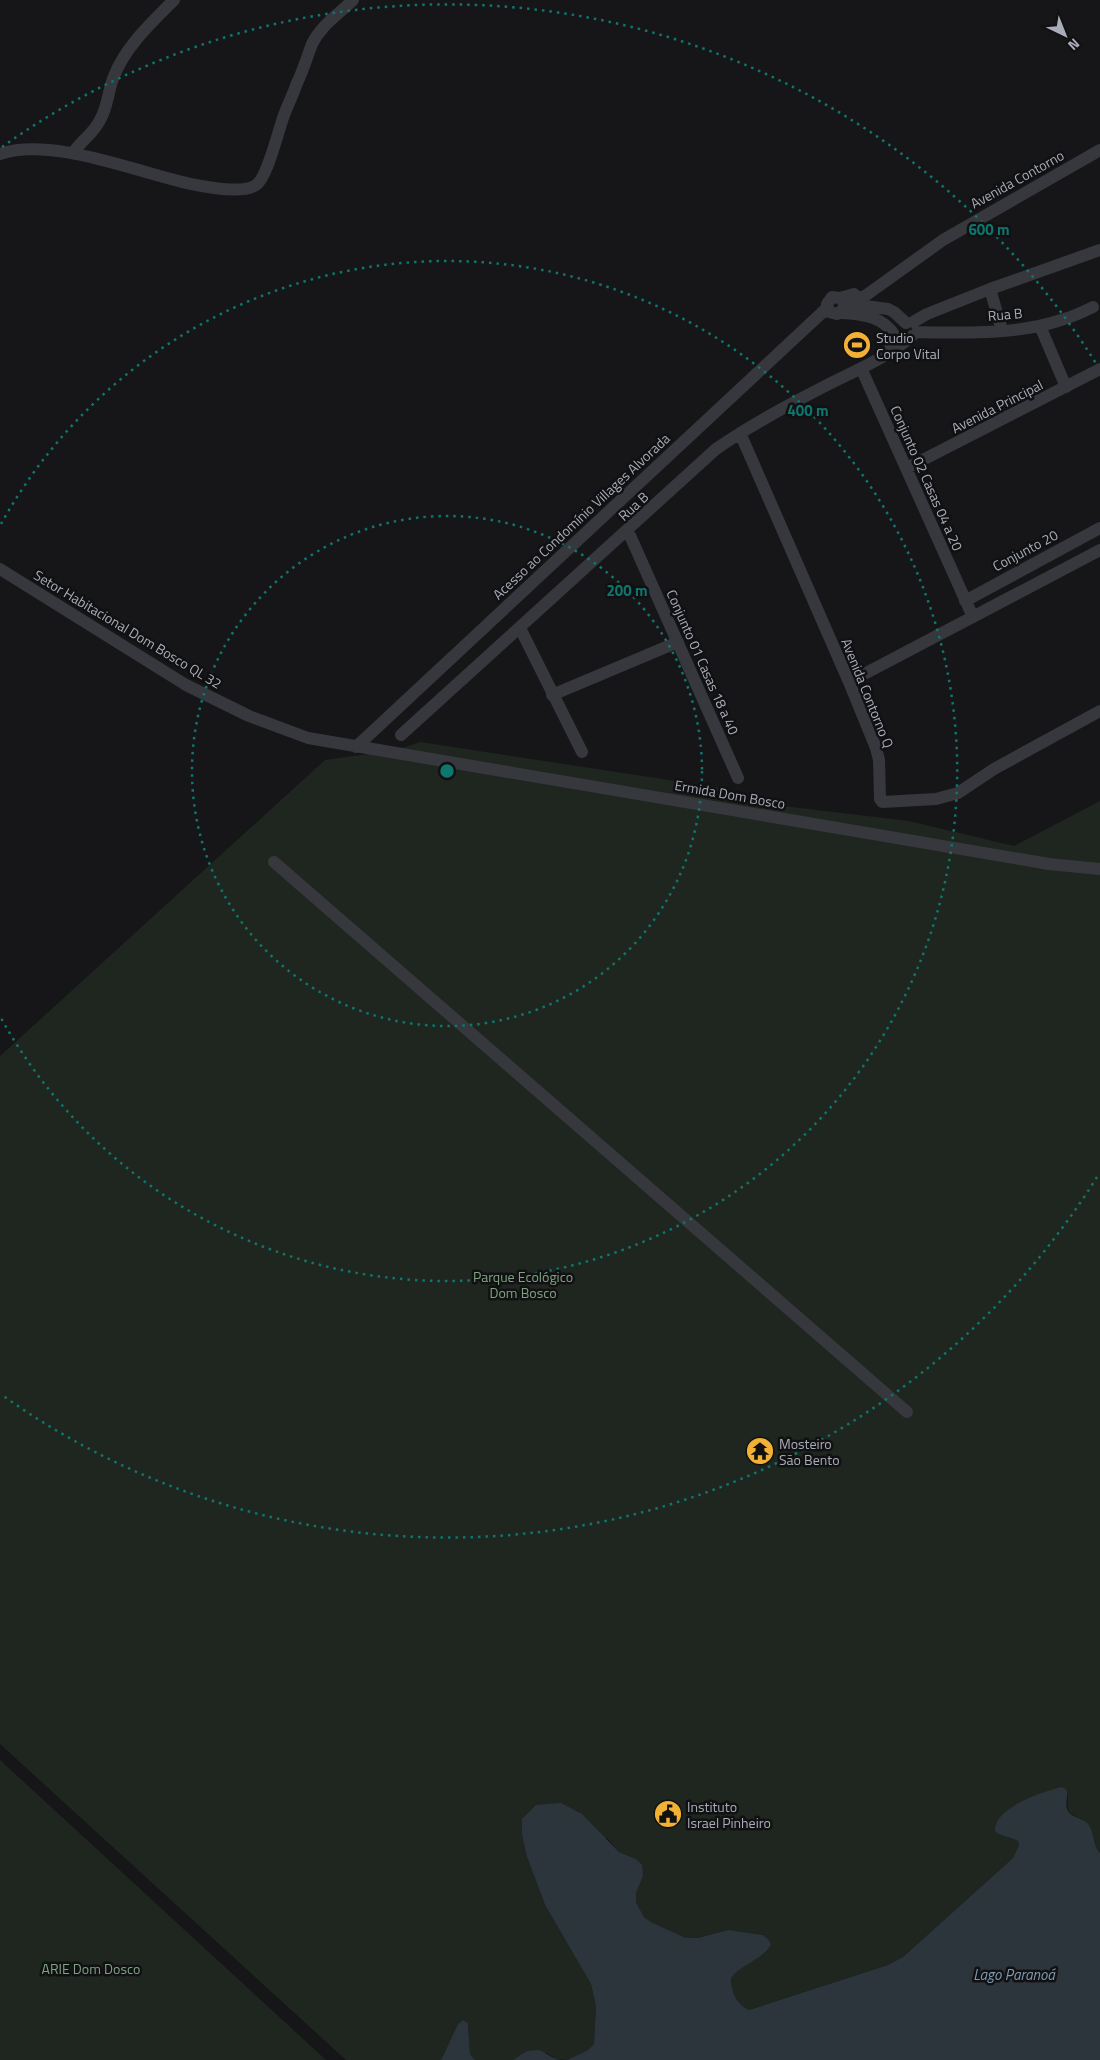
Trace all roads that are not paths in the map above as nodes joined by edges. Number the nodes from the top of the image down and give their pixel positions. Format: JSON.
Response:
{"nodes":[{"id":1,"x":174,"y":0,"type":"edge"},
{"id":2,"x":353,"y":0,"type":"edge"},
{"id":3,"x":1100,"y":150,"type":"edge"},
{"id":4,"x":73,"y":153,"type":"junction"},
{"id":5,"x":0,"y":154,"type":"edge"},
{"id":6,"x":1100,"y":250,"type":"edge"},
{"id":7,"x":990,"y":289,"type":"junction"},
{"id":8,"x":842,"y":304,"type":"junction"},
{"id":9,"x":1093,"y":307,"type":"dead end"},
{"id":10,"x":1040,"y":326,"type":"junction"},
{"id":11,"x":910,"y":328,"type":"junction"},
{"id":12,"x":1002,"y":330,"type":"junction"},
{"id":13,"x":893,"y":333,"type":"junction"},
{"id":14,"x":890,"y":351,"type":"junction"},
{"id":15,"x":861,"y":368,"type":"junction"},
{"id":16,"x":1100,"y":369,"type":"edge"},
{"id":17,"x":1066,"y":387,"type":"junction"},
{"id":18,"x":740,"y":432,"type":"junction"},
{"id":19,"x":907,"y":468,"type":"junction"},
{"id":20,"x":1100,"y":528,"type":"edge"},
{"id":21,"x":628,"y":531,"type":"junction"},
{"id":22,"x":1100,"y":550,"type":"edge"},
{"id":23,"x":0,"y":570,"type":"edge"},
{"id":24,"x":965,"y":600,"type":"junction"},
{"id":25,"x":973,"y":617,"type":"junction"},
{"id":26,"x":520,"y":628,"type":"junction"},
{"id":27,"x":678,"y":642,"type":"junction"},
{"id":28,"x":849,"y":682,"type":"junction"},
{"id":29,"x":552,"y":695,"type":"junction"},
{"id":30,"x":1100,"y":711,"type":"edge"},
{"id":31,"x":401,"y":735,"type":"dead end"},
{"id":32,"x":356,"y":747,"type":"junction"},
{"id":33,"x":582,"y":752,"type":"dead end"},
{"id":34,"x":738,"y":778,"type":"dead end"},
{"id":35,"x":274,"y":862,"type":"dead end"},
{"id":36,"x":1100,"y":869,"type":"edge"},
{"id":37,"x":907,"y":1412,"type":"dead end"}],
"edges":[{"from":1,"to":4,"type":"street"},
{"from":2,"to":4,"type":"street"},
{"from":3,"to":8,"type":"street","name":"Avenida Contorno"},
{"from":4,"to":5,"type":"street"},
{"from":6,"to":7,"type":"street"},
{"from":7,"to":11,"type":"street"},
{"from":7,"to":12,"type":"street"},
{"from":8,"to":11,"type":"street"},
{"from":8,"to":13,"type":"street"},
{"from":8,"to":32,"type":"street","name":"Acesso ao Condomínio Villages Alvorada"},
{"from":9,"to":10,"type":"street","name":"Rua B"},
{"from":10,"to":12,"type":"street","name":"Rua B"},
{"from":10,"to":17,"type":"street"},
{"from":11,"to":12,"type":"street","name":"Rua B"},
{"from":11,"to":13,"type":"street"},
{"from":11,"to":13,"type":"street"},
{"from":11,"to":14,"type":"street","name":"Rua B"},
{"from":13,"to":14,"type":"street"},
{"from":14,"to":15,"type":"street","name":"Rua B"},
{"from":15,"to":18,"type":"street","name":"Rua B"},
{"from":15,"to":19,"type":"street","name":"Conjunto 02 Casas 04 a 20"},
{"from":16,"to":17,"type":"street","name":"Avenida Principal"},
{"from":17,"to":19,"type":"street","name":"Avenida Principal"},
{"from":18,"to":21,"type":"street","name":"Rua B"},
{"from":18,"to":28,"type":"street","name":"Avenida Contorno Q"},
{"from":19,"to":24,"type":"street","name":"Conjunto 02 Casas 04 a 20"},
{"from":20,"to":24,"type":"street","name":"Conjunto 20"},
{"from":21,"to":26,"type":"street","name":"Rua B"},
{"from":21,"to":27,"type":"street","name":"Conjunto 01 Casas 18 a 40"},
{"from":22,"to":25,"type":"street"},
{"from":23,"to":32,"type":"street","name":"Setor Habitacional Dom Bosco QL 32"},
{"from":24,"to":25,"type":"street","name":"Conjunto 02 Casas 04 a 20"},
{"from":25,"to":28,"type":"street"},
{"from":26,"to":29,"type":"street"},
{"from":26,"to":31,"type":"street","name":"Rua B"},
{"from":27,"to":29,"type":"street"},
{"from":27,"to":34,"type":"street","name":"Conjunto 01 Casas 18 a 40"},
{"from":28,"to":30,"type":"street","name":"Avenida Contorno Q"},
{"from":29,"to":33,"type":"street"},
{"from":32,"to":36,"type":"street","name":"Ermida Dom Bosco"},
{"from":35,"to":37,"type":"street"}]}
